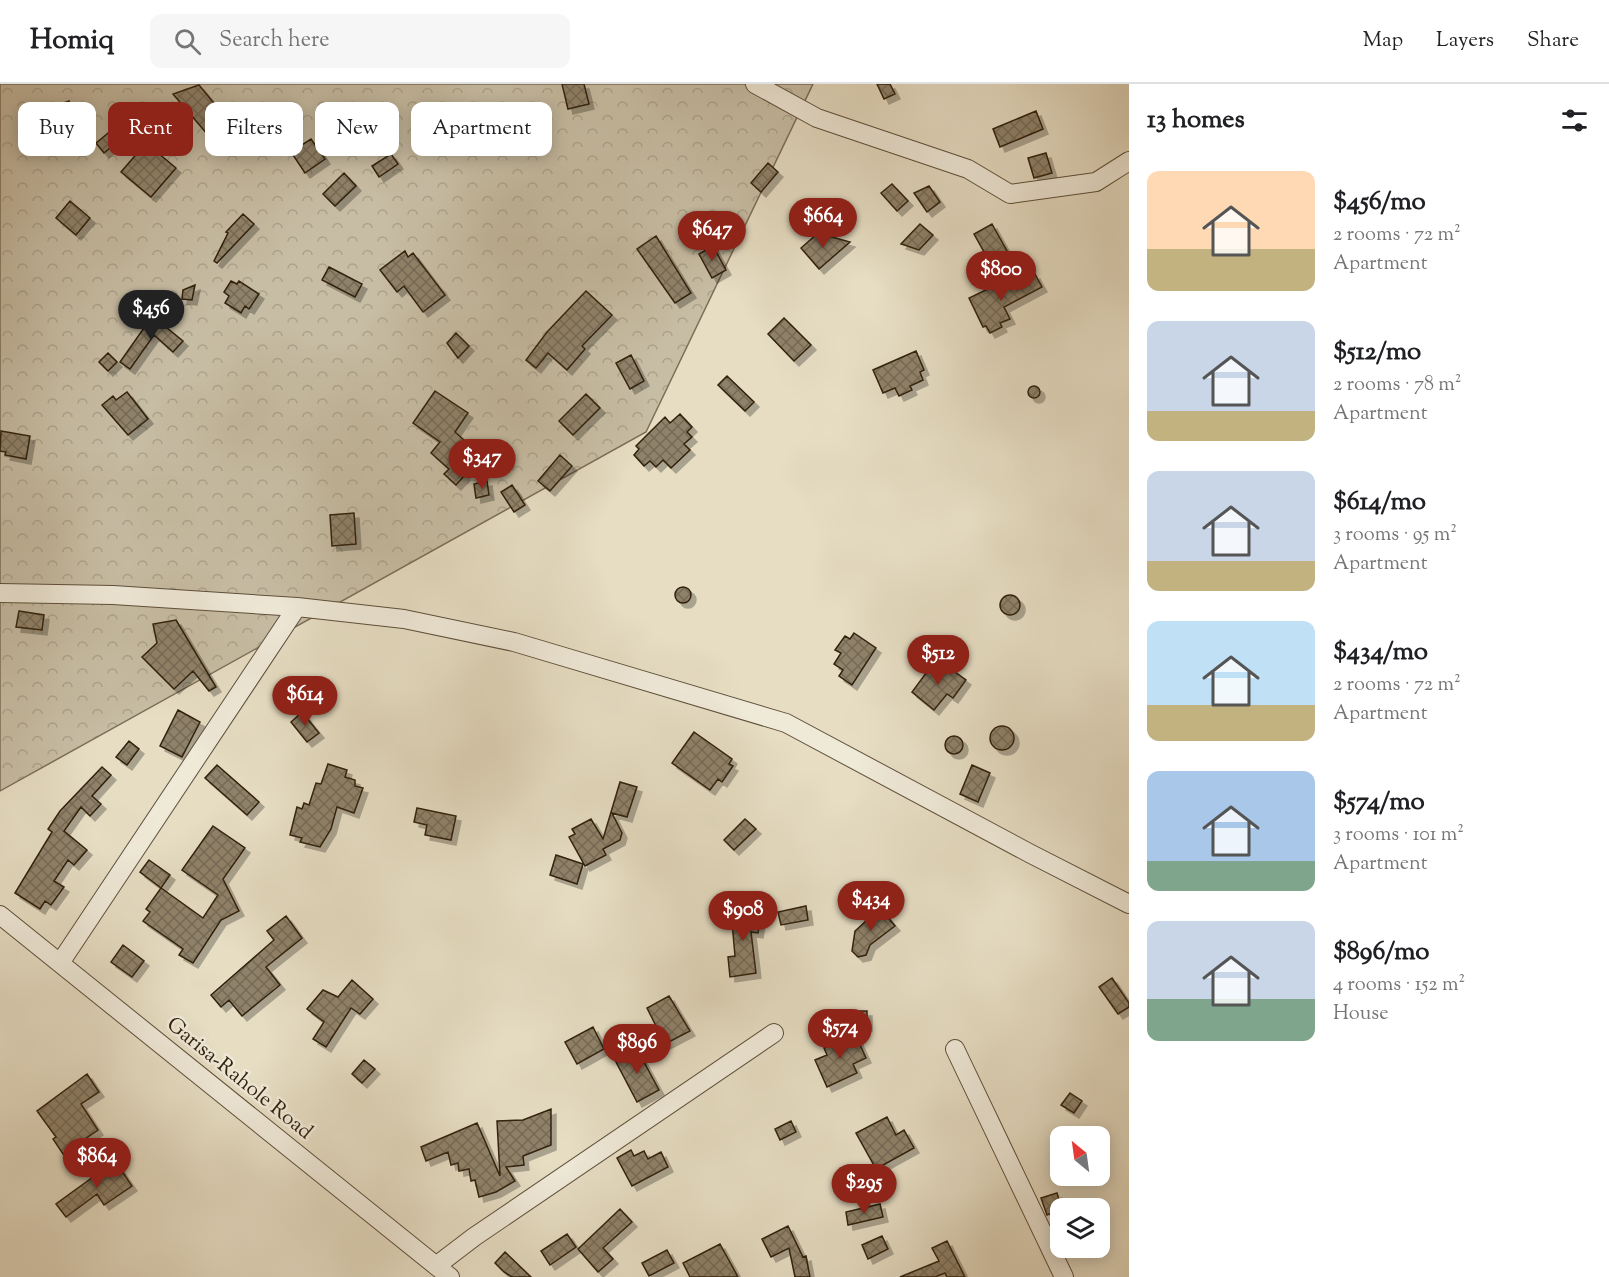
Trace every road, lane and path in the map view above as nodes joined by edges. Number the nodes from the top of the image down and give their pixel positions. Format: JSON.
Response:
{"nodes":[{"id":1,"x":755,"y":84,"type":"edge"},
{"id":2,"x":1129,"y":161,"type":"edge"},
{"id":3,"x":0,"y":592,"type":"edge"},
{"id":4,"x":297,"y":608,"type":"junction"},
{"id":5,"x":1129,"y":903,"type":"edge"},
{"id":6,"x":0,"y":915,"type":"edge"},
{"id":7,"x":60,"y":963,"type":"junction"},
{"id":8,"x":774,"y":1033,"type":"dead end"},
{"id":9,"x":954,"y":1049,"type":"dead end"},
{"id":10,"x":443,"y":1272,"type":"edge"},
{"id":11,"x":1064,"y":1277,"type":"edge"}],
"edges":[{"from":1,"to":2,"type":"street"},
{"from":3,"to":4,"type":"street"},
{"from":4,"to":5,"type":"street"},
{"from":4,"to":7,"type":"street"},
{"from":6,"to":7,"type":"street","name":"Garisa-Rahole Road"},
{"from":7,"to":10,"type":"street","name":"Garisa-Rahole Road"},
{"from":8,"to":10,"type":"street"},
{"from":9,"to":11,"type":"street"}]}
